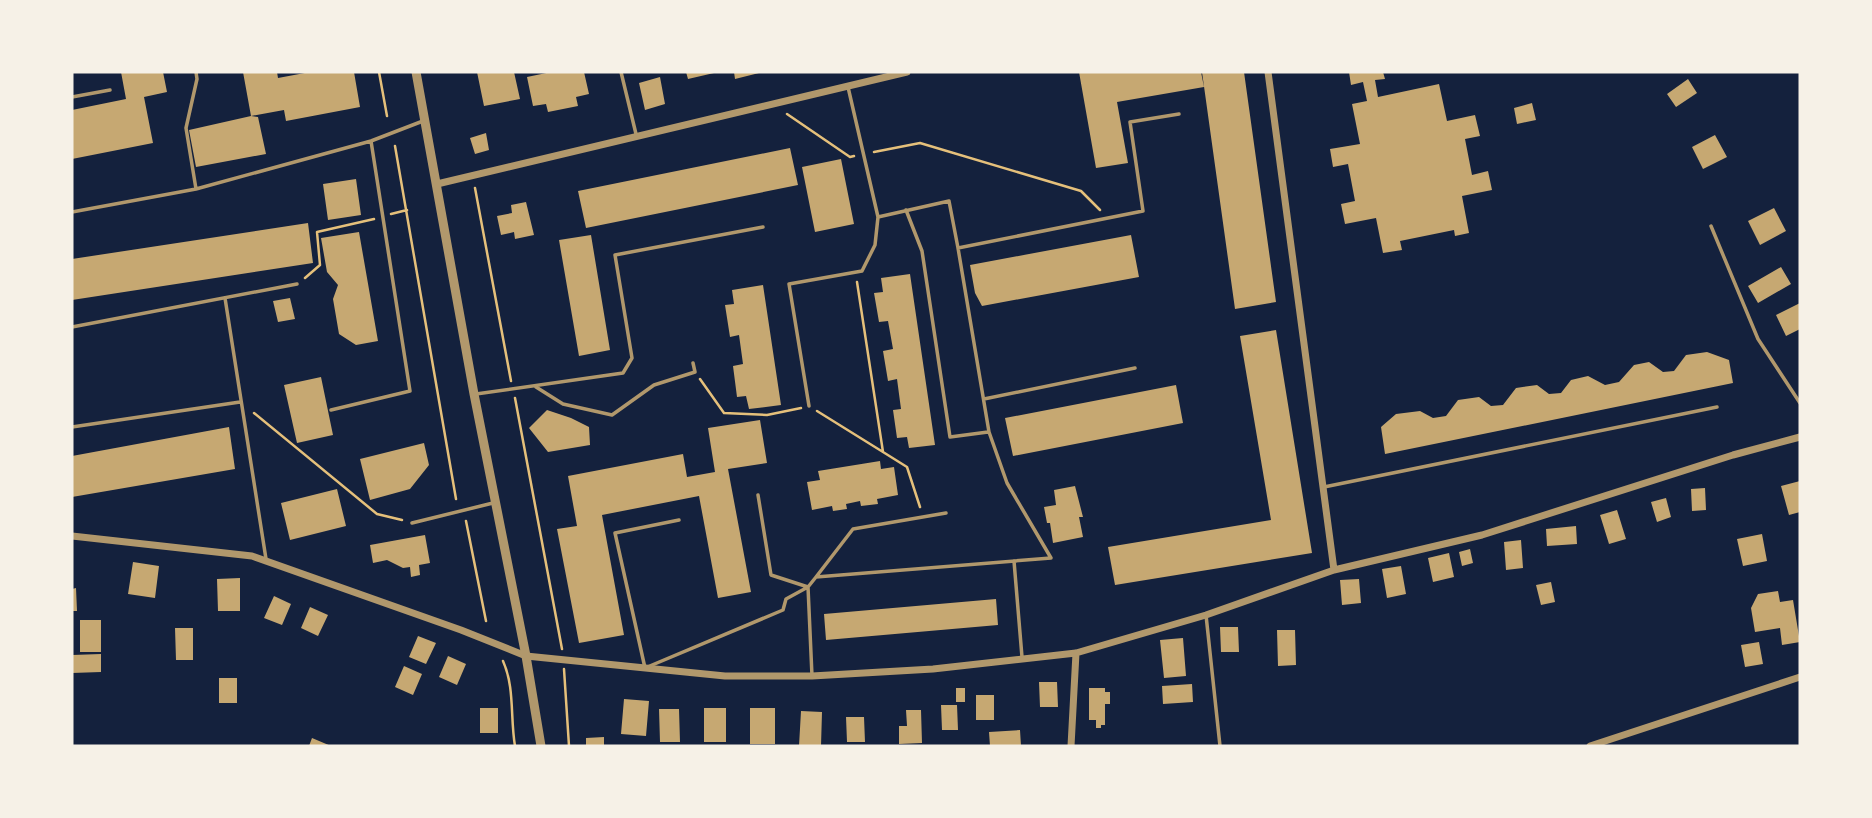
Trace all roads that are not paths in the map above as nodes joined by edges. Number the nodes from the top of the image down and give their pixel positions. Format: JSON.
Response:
{"nodes":[{"id":1,"x":195,"y":72,"type":"edge"},
{"id":2,"x":416,"y":72,"type":"edge"},
{"id":3,"x":621,"y":72,"type":"edge"},
{"id":4,"x":907,"y":72,"type":"edge"},
{"id":5,"x":1268,"y":72,"type":"edge"},
{"id":6,"x":848,"y":87,"type":"junction"},
{"id":7,"x":110,"y":90,"type":"dead end"},
{"id":8,"x":72,"y":97,"type":"edge"},
{"id":9,"x":1179,"y":114,"type":"dead end"},
{"id":10,"x":425,"y":120,"type":"junction"},
{"id":11,"x":637,"y":136,"type":"junction"},
{"id":12,"x":371,"y":141,"type":"junction"},
{"id":13,"x":437,"y":184,"type":"junction"},
{"id":14,"x":196,"y":189,"type":"junction"},
{"id":15,"x":906,"y":210,"type":"junction"},
{"id":16,"x":72,"y":212,"type":"edge"},
{"id":17,"x":878,"y":217,"type":"junction"},
{"id":18,"x":1711,"y":226,"type":"dead end"},
{"id":19,"x":763,"y":227,"type":"dead end"},
{"id":20,"x":958,"y":248,"type":"junction"},
{"id":21,"x":297,"y":285,"type":"road end"},
{"id":22,"x":225,"y":298,"type":"junction"},
{"id":23,"x":72,"y":327,"type":"edge"},
{"id":24,"x":693,"y":363,"type":"dead end"},
{"id":25,"x":1135,"y":368,"type":"dead end"},
{"id":26,"x":535,"y":386,"type":"junction"},
{"id":27,"x":474,"y":394,"type":"junction"},
{"id":28,"x":984,"y":399,"type":"junction"},
{"id":29,"x":240,"y":402,"type":"junction"},
{"id":30,"x":1800,"y":403,"type":"edge"},
{"id":31,"x":809,"y":406,"type":"road end"},
{"id":32,"x":1717,"y":407,"type":"dead end"},
{"id":33,"x":331,"y":410,"type":"dead end"},
{"id":34,"x":72,"y":427,"type":"edge"},
{"id":35,"x":989,"y":432,"type":"junction"},
{"id":36,"x":1800,"y":437,"type":"edge"},
{"id":37,"x":1324,"y":488,"type":"junction"},
{"id":38,"x":758,"y":495,"type":"dead end"},
{"id":39,"x":495,"y":503,"type":"junction"},
{"id":40,"x":946,"y":513,"type":"dead end"},
{"id":41,"x":679,"y":520,"type":"dead end"},
{"id":42,"x":412,"y":523,"type":"road end"},
{"id":43,"x":72,"y":536,"type":"edge"},
{"id":44,"x":266,"y":559,"type":"junction"},
{"id":45,"x":1014,"y":561,"type":"junction"},
{"id":46,"x":1334,"y":570,"type":"junction"},
{"id":47,"x":816,"y":577,"type":"junction"},
{"id":48,"x":808,"y":587,"type":"junction"},
{"id":49,"x":1206,"y":615,"type":"junction"},
{"id":50,"x":1076,"y":653,"type":"junction"},
{"id":51,"x":526,"y":656,"type":"junction"},
{"id":52,"x":1022,"y":659,"type":"junction"},
{"id":53,"x":646,"y":668,"type":"junction"},
{"id":54,"x":812,"y":676,"type":"junction"},
{"id":55,"x":1800,"y":677,"type":"edge"},
{"id":56,"x":541,"y":746,"type":"edge"},
{"id":57,"x":1071,"y":746,"type":"edge"},
{"id":58,"x":1220,"y":746,"type":"edge"},
{"id":59,"x":1590,"y":746,"type":"edge"}],
"edges":[{"from":1,"to":14,"type":"lane"},
{"from":2,"to":10,"type":"street"},
{"from":3,"to":11,"type":"lane"},
{"from":4,"to":6,"type":"street"},
{"from":5,"to":37,"type":"street"},
{"from":6,"to":11,"type":"street"},
{"from":6,"to":17,"type":"lane"},
{"from":7,"to":8,"type":"lane"},
{"from":9,"to":20,"type":"lane"},
{"from":10,"to":12,"type":"lane"},
{"from":10,"to":13,"type":"street"},
{"from":11,"to":13,"type":"street"},
{"from":12,"to":14,"type":"lane"},
{"from":12,"to":33,"type":"lane"},
{"from":13,"to":27,"type":"street"},
{"from":14,"to":16,"type":"lane"},
{"from":15,"to":17,"type":"lane"},
{"from":15,"to":20,"type":"lane"},
{"from":15,"to":35,"type":"lane"},
{"from":17,"to":31,"type":"lane"},
{"from":18,"to":30,"type":"lane"},
{"from":19,"to":26,"type":"lane"},
{"from":20,"to":28,"type":"lane"},
{"from":21,"to":22,"type":"lane"},
{"from":22,"to":23,"type":"lane"},
{"from":22,"to":29,"type":"lane"},
{"from":24,"to":26,"type":"lane"},
{"from":25,"to":28,"type":"lane"},
{"from":26,"to":27,"type":"lane"},
{"from":27,"to":39,"type":"street"},
{"from":28,"to":35,"type":"lane"},
{"from":29,"to":34,"type":"lane"},
{"from":29,"to":44,"type":"lane"},
{"from":32,"to":37,"type":"lane"},
{"from":35,"to":45,"type":"lane"},
{"from":36,"to":46,"type":"street"},
{"from":37,"to":46,"type":"street"},
{"from":38,"to":48,"type":"lane"},
{"from":39,"to":42,"type":"lane"},
{"from":39,"to":51,"type":"street"},
{"from":40,"to":47,"type":"lane"},
{"from":41,"to":53,"type":"lane"},
{"from":43,"to":44,"type":"street"},
{"from":44,"to":51,"type":"street"},
{"from":45,"to":47,"type":"lane"},
{"from":45,"to":52,"type":"lane"},
{"from":46,"to":49,"type":"street"},
{"from":47,"to":48,"type":"lane"},
{"from":48,"to":53,"type":"lane"},
{"from":48,"to":54,"type":"lane"},
{"from":49,"to":50,"type":"street"},
{"from":49,"to":58,"type":"lane"},
{"from":50,"to":52,"type":"street"},
{"from":50,"to":57,"type":"street"},
{"from":51,"to":53,"type":"street"},
{"from":51,"to":56,"type":"street"},
{"from":52,"to":54,"type":"street"},
{"from":53,"to":54,"type":"street"},
{"from":55,"to":59,"type":"street"}]}
